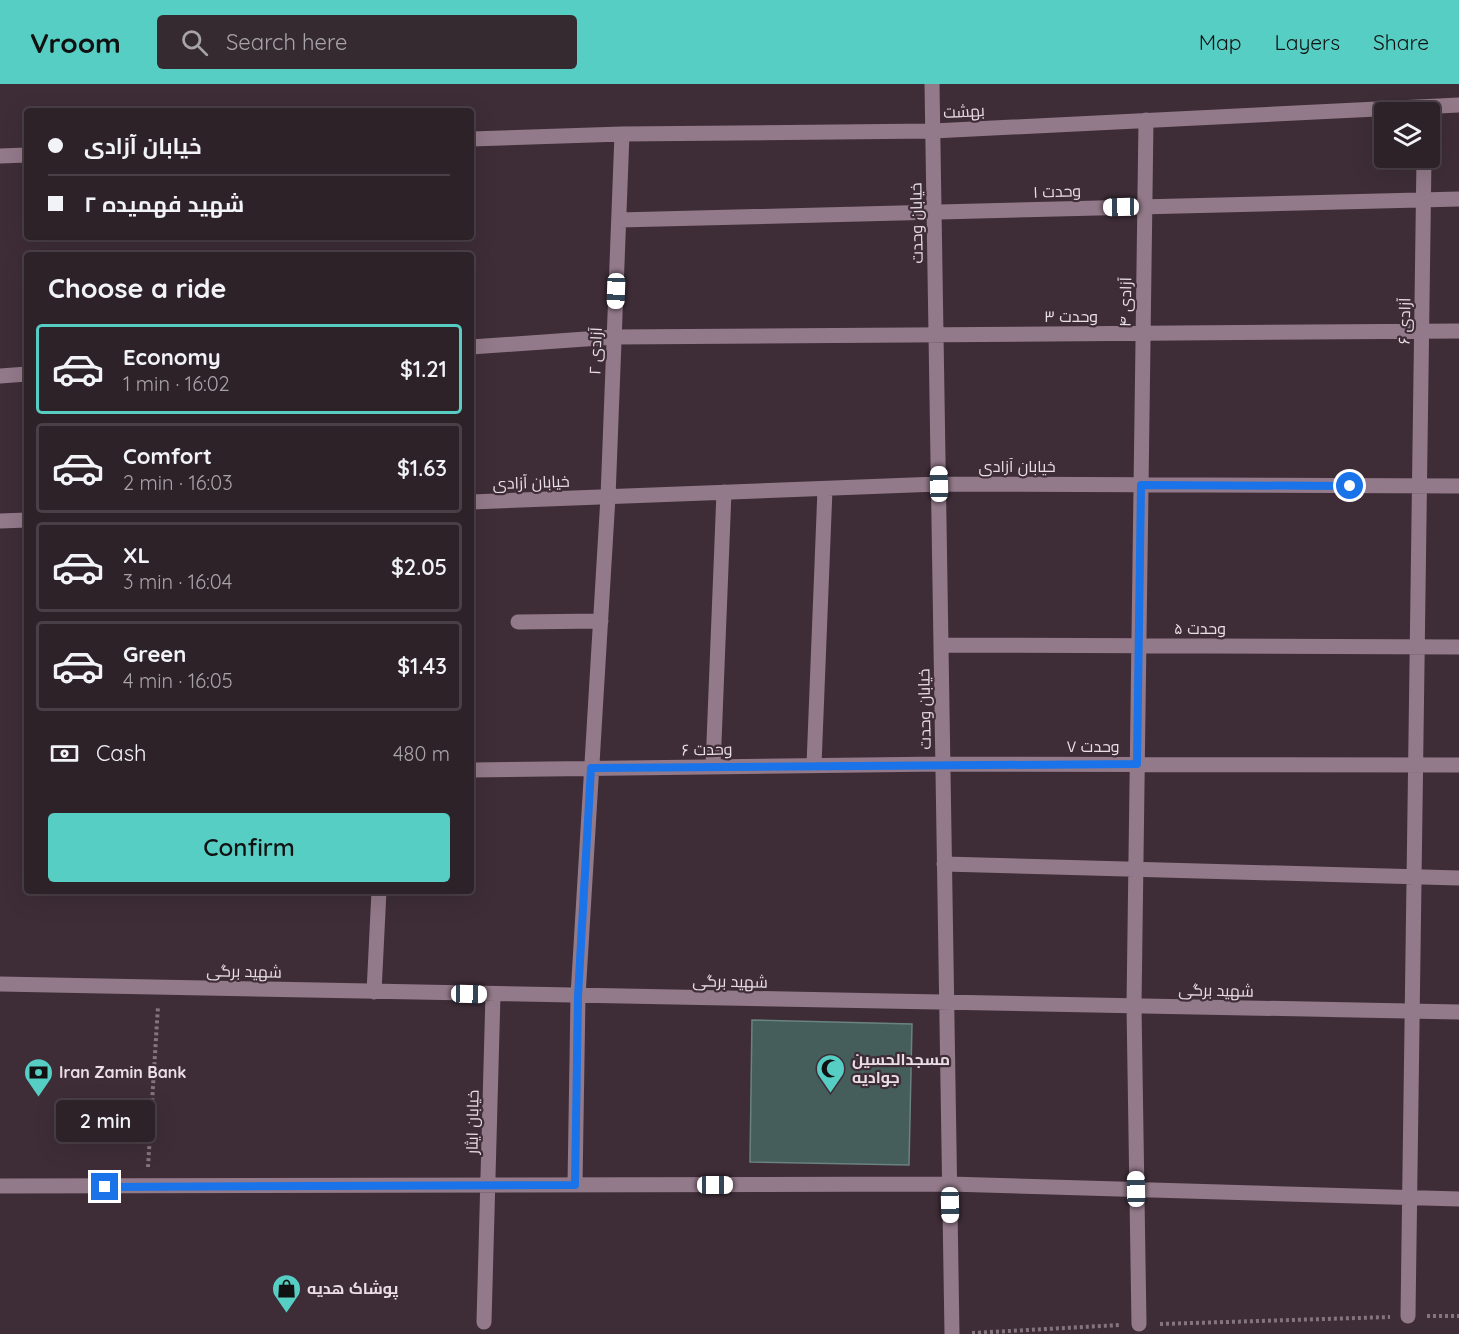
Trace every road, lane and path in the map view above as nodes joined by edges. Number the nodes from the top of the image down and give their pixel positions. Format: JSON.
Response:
{"nodes":[{"id":1,"x":932,"y":84,"type":"edge"},
{"id":2,"x":1459,"y":105,"type":"edge"},
{"id":3,"x":1440,"y":107,"type":"edge"},
{"id":4,"x":1374,"y":111,"type":"edge"},
{"id":5,"x":1146,"y":120,"type":"junction"},
{"id":6,"x":933,"y":131,"type":"junction"},
{"id":7,"x":622,"y":134,"type":"junction"},
{"id":8,"x":474,"y":139,"type":"edge"},
{"id":9,"x":24,"y":155,"type":"edge"},
{"id":10,"x":0,"y":156,"type":"edge"},
{"id":11,"x":1424,"y":168,"type":"edge"},
{"id":12,"x":1459,"y":199,"type":"edge"},
{"id":13,"x":1424,"y":200,"type":"junction"},
{"id":14,"x":1145,"y":207,"type":"junction"},
{"id":15,"x":934,"y":212,"type":"junction"},
{"id":16,"x":619,"y":220,"type":"junction"},
{"id":17,"x":1422,"y":331,"type":"junction"},
{"id":18,"x":1459,"y":331,"type":"edge"},
{"id":19,"x":1143,"y":333,"type":"junction"},
{"id":20,"x":936,"y":335,"type":"junction"},
{"id":21,"x":614,"y":338,"type":"junction"},
{"id":22,"x":474,"y":346,"type":"edge"},
{"id":23,"x":24,"y":374,"type":"edge"},
{"id":24,"x":0,"y":376,"type":"edge"},
{"id":25,"x":939,"y":484,"type":"junction"},
{"id":26,"x":1141,"y":485,"type":"junction"},
{"id":27,"x":1419,"y":486,"type":"junction"},
{"id":28,"x":1459,"y":486,"type":"edge"},
{"id":29,"x":825,"y":489,"type":"junction"},
{"id":30,"x":724,"y":492,"type":"junction"},
{"id":31,"x":608,"y":497,"type":"junction"},
{"id":32,"x":474,"y":502,"type":"edge"},
{"id":33,"x":0,"y":520,"type":"edge"},
{"id":34,"x":24,"y":520,"type":"edge"},
{"id":35,"x":601,"y":621,"type":"junction"},
{"id":36,"x":518,"y":622,"type":"dead end"},
{"id":37,"x":941,"y":645,"type":"junction"},
{"id":38,"x":1139,"y":646,"type":"junction"},
{"id":39,"x":1417,"y":647,"type":"junction"},
{"id":40,"x":1459,"y":647,"type":"edge"},
{"id":41,"x":943,"y":764,"type":"junction"},
{"id":42,"x":1137,"y":764,"type":"junction"},
{"id":43,"x":814,"y":765,"type":"junction"},
{"id":44,"x":1415,"y":765,"type":"junction"},
{"id":45,"x":1459,"y":765,"type":"edge"},
{"id":46,"x":713,"y":767,"type":"junction"},
{"id":47,"x":591,"y":768,"type":"junction"},
{"id":48,"x":474,"y":770,"type":"edge"},
{"id":49,"x":944,"y":864,"type":"junction"},
{"id":50,"x":1137,"y":869,"type":"junction"},
{"id":51,"x":1414,"y":877,"type":"junction"},
{"id":52,"x":1459,"y":878,"type":"edge"},
{"id":53,"x":379,"y":894,"type":"edge"},
{"id":54,"x":0,"y":984,"type":"edge"},
{"id":55,"x":159,"y":988,"type":"junction"},
{"id":56,"x":374,"y":992,"type":"junction"},
{"id":57,"x":493,"y":994,"type":"junction"},
{"id":58,"x":578,"y":996,"type":"junction"},
{"id":59,"x":947,"y":1003,"type":"junction"},
{"id":60,"x":1134,"y":1006,"type":"junction"},
{"id":61,"x":1412,"y":1011,"type":"junction"},
{"id":62,"x":1459,"y":1012,"type":"edge"},
{"id":63,"x":949,"y":1184,"type":"junction"},
{"id":64,"x":575,"y":1185,"type":"junction"},
{"id":65,"x":0,"y":1186,"type":"edge"},
{"id":66,"x":488,"y":1186,"type":"junction"},
{"id":67,"x":147,"y":1187,"type":"junction"},
{"id":68,"x":1136,"y":1189,"type":"junction"},
{"id":69,"x":1409,"y":1198,"type":"junction"},
{"id":70,"x":1459,"y":1199,"type":"edge"},
{"id":71,"x":1408,"y":1316,"type":"junction"},
{"id":72,"x":1459,"y":1316,"type":"edge"},
{"id":73,"x":484,"y":1322,"type":"dead end"},
{"id":74,"x":1139,"y":1324,"type":"junction"},
{"id":75,"x":952,"y":1334,"type":"edge"}],
"edges":[{"from":1,"to":6,"type":"street","name":"خیابان وحدت"},
{"from":2,"to":3,"type":"street","name":"بهشت"},
{"from":4,"to":5,"type":"street","name":"بهشت"},
{"from":5,"to":6,"type":"street","name":"بهشت"},
{"from":5,"to":14,"type":"street","name":"آزادی ۴"},
{"from":6,"to":7,"type":"street","name":"بهشت"},
{"from":6,"to":15,"type":"street","name":"خیابان وحدت"},
{"from":7,"to":8,"type":"street","name":"بهشت"},
{"from":7,"to":16,"type":"street","name":"آزادی ۲"},
{"from":9,"to":10,"type":"street"},
{"from":11,"to":13,"type":"street","name":"آزادی ۶"},
{"from":12,"to":13,"type":"street","name":"وحدت ۱"},
{"from":13,"to":14,"type":"street","name":"وحدت ۱"},
{"from":13,"to":17,"type":"street","name":"آزادی ۶"},
{"from":14,"to":15,"type":"street","name":"وحدت ۱"},
{"from":14,"to":19,"type":"street","name":"آزادی ۴"},
{"from":15,"to":16,"type":"street","name":"وحدت ۱"},
{"from":15,"to":20,"type":"street","name":"خیابان وحدت"},
{"from":16,"to":21,"type":"street","name":"آزادی ۲"},
{"from":17,"to":18,"type":"street","name":"وحدت ۳"},
{"from":17,"to":19,"type":"street","name":"وحدت ۳"},
{"from":17,"to":27,"type":"street","name":"آزادی ۶"},
{"from":19,"to":20,"type":"street","name":"وحدت ۳"},
{"from":19,"to":26,"type":"street","name":"آزادی ۴"},
{"from":20,"to":21,"type":"street","name":"وحدت ۳"},
{"from":20,"to":25,"type":"street","name":"خیابان وحدت"},
{"from":21,"to":22,"type":"street","name":"وحدت ۳"},
{"from":21,"to":31,"type":"street","name":"آزادی ۲"},
{"from":23,"to":24,"type":"street"},
{"from":25,"to":26,"type":"street","name":"خیابان آزادی"},
{"from":25,"to":29,"type":"street","name":"خیابان آزادی"},
{"from":25,"to":37,"type":"street","name":"خیابان وحدت"},
{"from":26,"to":27,"type":"street","name":"خیابان آزادی"},
{"from":26,"to":38,"type":"street","name":"آزادی ۴"},
{"from":27,"to":28,"type":"street","name":"خیابان آزادی"},
{"from":27,"to":39,"type":"street","name":"آزادی ۶"},
{"from":29,"to":30,"type":"street","name":"خیابان آزادی"},
{"from":29,"to":43,"type":"street"},
{"from":30,"to":31,"type":"street","name":"خیابان آزادی"},
{"from":30,"to":46,"type":"street"},
{"from":31,"to":32,"type":"street","name":"خیابان آزادی"},
{"from":31,"to":35,"type":"street","name":"آزادی ۲"},
{"from":33,"to":34,"type":"street"},
{"from":35,"to":36,"type":"street"},
{"from":35,"to":47,"type":"street","name":"آزادی ۲"},
{"from":37,"to":38,"type":"street","name":"وحدت ۵"},
{"from":37,"to":41,"type":"street","name":"خیابان وحدت"},
{"from":38,"to":39,"type":"street","name":"وحدت ۵"},
{"from":38,"to":42,"type":"street","name":"آزادی ۴"},
{"from":39,"to":40,"type":"street","name":"وحدت ۵"},
{"from":39,"to":44,"type":"street","name":"آزادی ۶"},
{"from":41,"to":42,"type":"street","name":"وحدت ۷"},
{"from":41,"to":43,"type":"street","name":"وحدت ۶"},
{"from":41,"to":49,"type":"street","name":"خیابان وحدت"},
{"from":42,"to":44,"type":"street","name":"وحدت ۷"},
{"from":42,"to":50,"type":"street","name":"آزادی ۴"},
{"from":43,"to":46,"type":"street","name":"وحدت ۶"},
{"from":44,"to":45,"type":"street","name":"وحدت ۷"},
{"from":44,"to":51,"type":"street","name":"آزادی ۶"},
{"from":46,"to":47,"type":"street","name":"وحدت ۶"},
{"from":47,"to":48,"type":"street","name":"وحدت ۶"},
{"from":47,"to":58,"type":"street","name":"آزادی ۲"},
{"from":49,"to":50,"type":"street"},
{"from":49,"to":59,"type":"street","name":"خیابان وحدت"},
{"from":50,"to":51,"type":"street"},
{"from":50,"to":60,"type":"street","name":"آزادی ۴"},
{"from":51,"to":52,"type":"street"},
{"from":51,"to":61,"type":"street","name":"آزادی ۶"},
{"from":53,"to":56,"type":"street"},
{"from":54,"to":55,"type":"street","name":"شهید برگی"},
{"from":55,"to":56,"type":"street","name":"شهید برگی"},
{"from":55,"to":67,"type":"path"},
{"from":56,"to":57,"type":"street","name":"شهید برگی"},
{"from":57,"to":58,"type":"street","name":"شهید برگی"},
{"from":57,"to":66,"type":"street","name":"خیابان ایثار"},
{"from":58,"to":59,"type":"street","name":"شهید برگی"},
{"from":58,"to":64,"type":"street","name":"آزادی ۲"},
{"from":59,"to":60,"type":"street","name":"شهید برگی"},
{"from":59,"to":63,"type":"street","name":"خیابان وحدت"},
{"from":60,"to":61,"type":"street","name":"شهید برگی"},
{"from":60,"to":68,"type":"street","name":"آزادی ۴"},
{"from":61,"to":62,"type":"street","name":"شهید برگی"},
{"from":61,"to":69,"type":"street","name":"آزادی ۶"},
{"from":63,"to":64,"type":"street"},
{"from":63,"to":68,"type":"street"},
{"from":63,"to":75,"type":"street","name":"خیابان وحدت"},
{"from":64,"to":66,"type":"street"},
{"from":65,"to":67,"type":"street"},
{"from":66,"to":67,"type":"street"},
{"from":66,"to":73,"type":"street","name":"خیابان ایثار"},
{"from":68,"to":69,"type":"street"},
{"from":68,"to":74,"type":"street","name":"آزادی ۴"},
{"from":69,"to":70,"type":"street"},
{"from":69,"to":71,"type":"street","name":"آزادی ۶"},
{"from":71,"to":72,"type":"path"},
{"from":71,"to":74,"type":"path"},
{"from":74,"to":75,"type":"path"}]}
